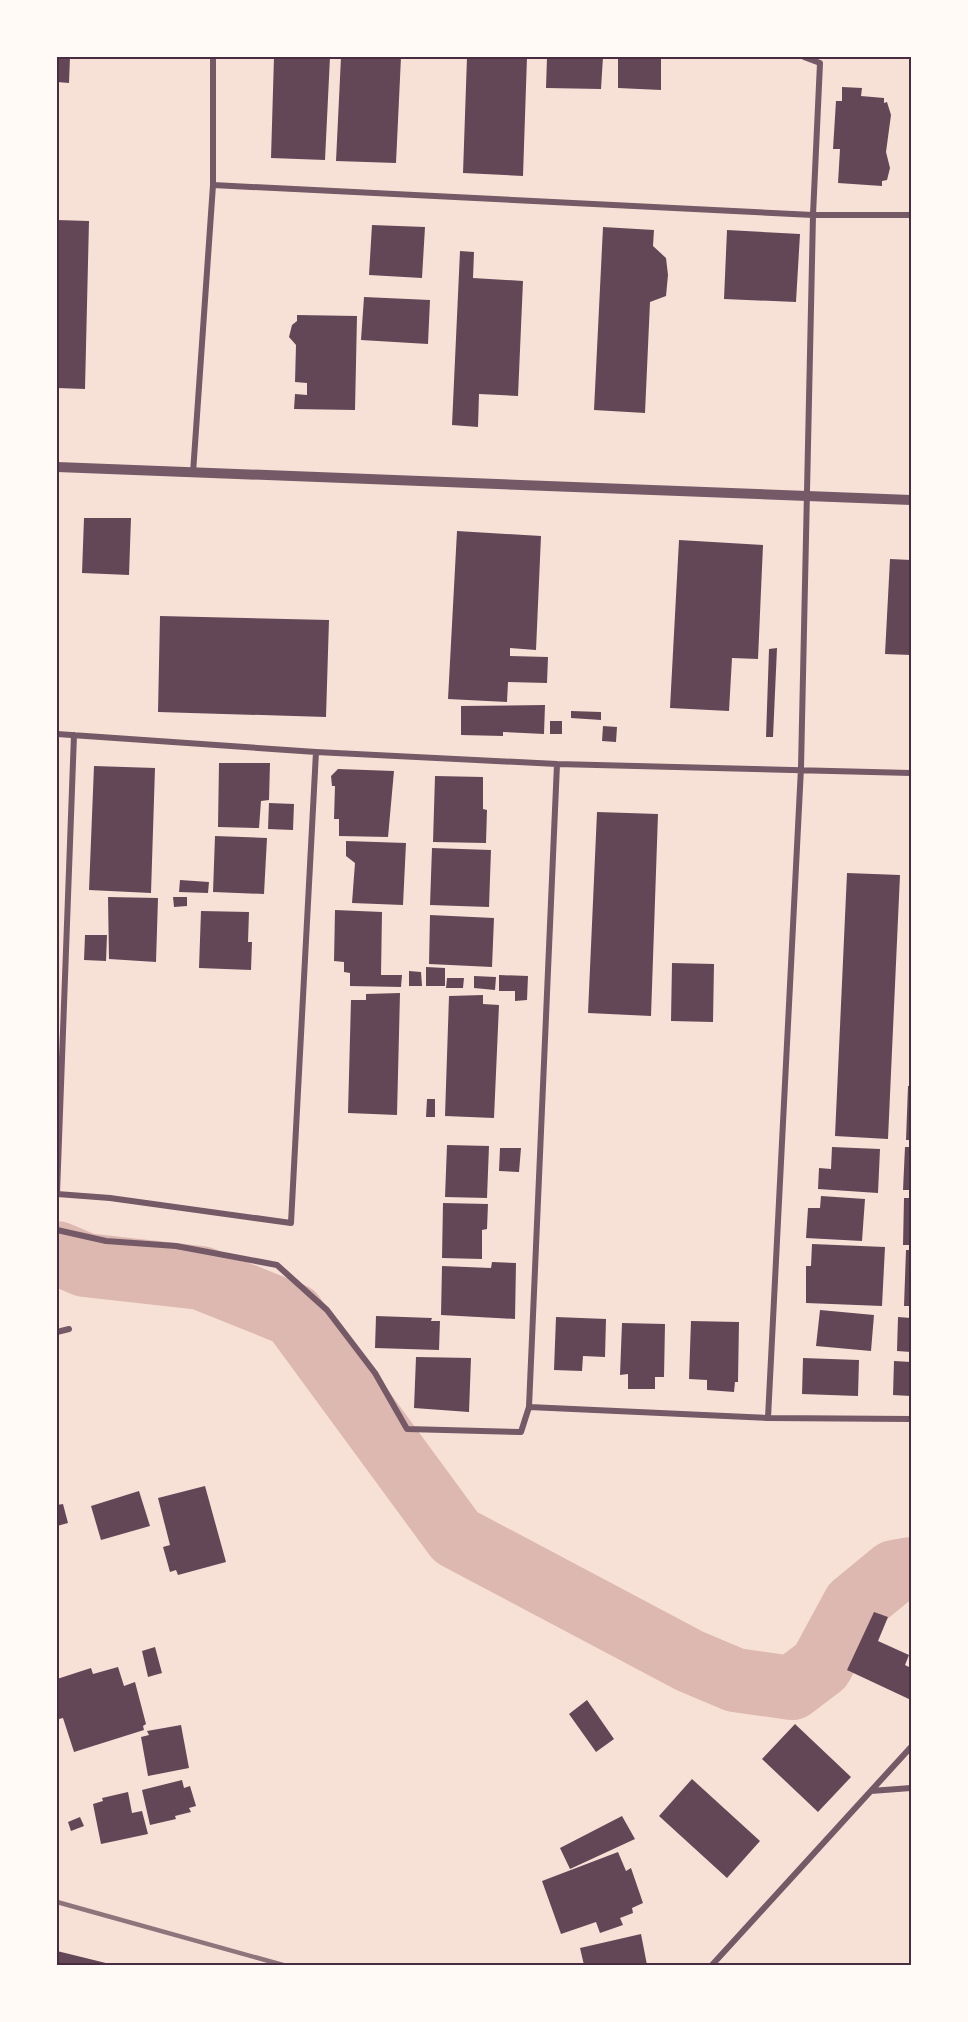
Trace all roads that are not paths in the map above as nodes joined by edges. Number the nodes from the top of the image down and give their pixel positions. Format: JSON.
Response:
{"nodes":[{"id":1,"x":213,"y":57,"type":"edge"},
{"id":2,"x":804,"y":57,"type":"edge"},
{"id":3,"x":213,"y":185,"type":"junction"},
{"id":4,"x":813,"y":215,"type":"junction"},
{"id":5,"x":911,"y":215,"type":"edge"},
{"id":6,"x":57,"y":467,"type":"edge"},
{"id":7,"x":192,"y":473,"type":"junction"},
{"id":8,"x":806,"y":497,"type":"junction"},
{"id":9,"x":911,"y":500,"type":"edge"},
{"id":10,"x":57,"y":734,"type":"edge"},
{"id":11,"x":74,"y":735,"type":"junction"},
{"id":12,"x":316,"y":752,"type":"junction"},
{"id":13,"x":557,"y":764,"type":"junction"},
{"id":14,"x":801,"y":768,"type":"junction"},
{"id":15,"x":911,"y":772,"type":"edge"},
{"id":16,"x":57,"y":1193,"type":"edge"},
{"id":17,"x":57,"y":1230,"type":"edge"},
{"id":18,"x":69,"y":1329,"type":"dead end"},
{"id":19,"x":57,"y":1332,"type":"edge"},
{"id":20,"x":529,"y":1407,"type":"junction"},
{"id":21,"x":768,"y":1418,"type":"junction"},
{"id":22,"x":911,"y":1419,"type":"edge"},
{"id":23,"x":911,"y":1747,"type":"edge"},
{"id":24,"x":911,"y":1788,"type":"edge"},
{"id":25,"x":871,"y":1791,"type":"junction"},
{"id":26,"x":712,"y":1965,"type":"edge"}],
"edges":[{"from":1,"to":3,"type":"street"},
{"from":2,"to":4,"type":"street"},
{"from":3,"to":4,"type":"street"},
{"from":3,"to":7,"type":"street"},
{"from":4,"to":5,"type":"street"},
{"from":4,"to":8,"type":"street"},
{"from":6,"to":7,"type":"street"},
{"from":7,"to":8,"type":"street"},
{"from":8,"to":9,"type":"street"},
{"from":8,"to":14,"type":"street"},
{"from":10,"to":11,"type":"street"},
{"from":11,"to":12,"type":"street"},
{"from":11,"to":16,"type":"street"},
{"from":12,"to":13,"type":"street"},
{"from":12,"to":16,"type":"street"},
{"from":13,"to":14,"type":"street"},
{"from":13,"to":20,"type":"street"},
{"from":14,"to":15,"type":"street"},
{"from":14,"to":21,"type":"street"},
{"from":17,"to":20,"type":"street"},
{"from":18,"to":19,"type":"street"},
{"from":20,"to":21,"type":"street"},
{"from":21,"to":22,"type":"street"},
{"from":23,"to":25,"type":"street"},
{"from":24,"to":25,"type":"street"},
{"from":25,"to":26,"type":"street"}]}
